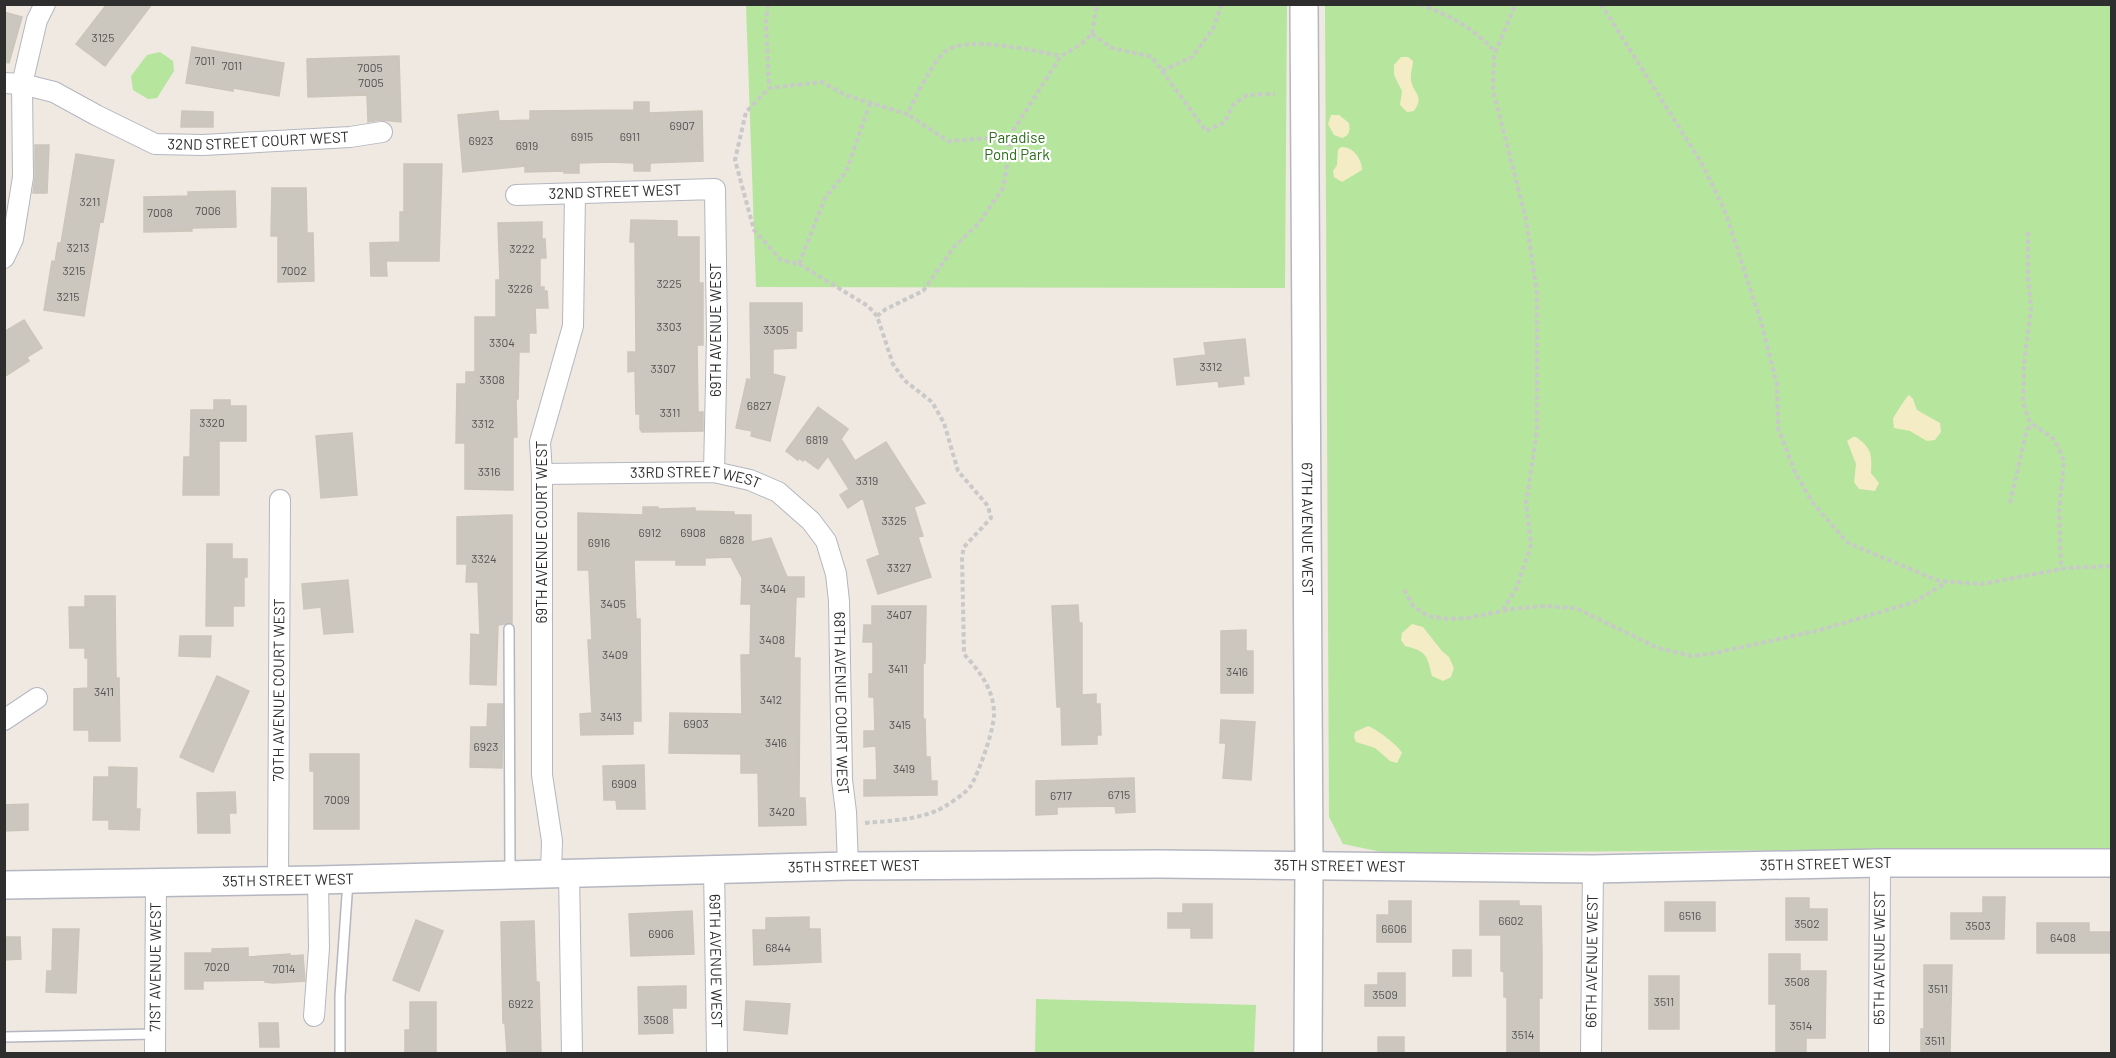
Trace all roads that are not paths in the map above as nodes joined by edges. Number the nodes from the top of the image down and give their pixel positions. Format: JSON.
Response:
{"nodes":[{"id":1,"x":1305,"y":4,"type":"edge"},
{"id":2,"x":42,"y":7,"type":"edge"},
{"id":3,"x":13,"y":83,"type":"edge"},
{"id":4,"x":382,"y":132,"type":"dead end"},
{"id":5,"x":715,"y":189,"type":"joint"},
{"id":6,"x":575,"y":194,"type":"junction"},
{"id":7,"x":516,"y":195,"type":"dead end"},
{"id":8,"x":4,"y":258,"type":"edge"},
{"id":9,"x":714,"y":472,"type":"junction"},
{"id":10,"x":542,"y":474,"type":"junction"},
{"id":11,"x":280,"y":500,"type":"dead end"},
{"id":12,"x":826,"y":541,"type":"joint"},
{"id":13,"x":509,"y":629,"type":"dead end"},
{"id":14,"x":37,"y":698,"type":"dead end"},
{"id":15,"x":4,"y":720,"type":"edge"},
{"id":16,"x":1880,"y":863,"type":"junction"},
{"id":17,"x":2112,"y":863,"type":"edge"},
{"id":18,"x":1309,"y":865,"type":"junction"},
{"id":19,"x":848,"y":866,"type":"junction"},
{"id":20,"x":714,"y":869,"type":"junction"},
{"id":21,"x":1593,"y":869,"type":"junction"},
{"id":22,"x":560,"y":873,"type":"junction"},
{"id":23,"x":510,"y":874,"type":"junction"},
{"id":24,"x":348,"y":879,"type":"junction"},
{"id":25,"x":278,"y":880,"type":"junction"},
{"id":26,"x":318,"y":880,"type":"junction"},
{"id":27,"x":156,"y":882,"type":"junction"},
{"id":28,"x":4,"y":885,"type":"edge"},
{"id":29,"x":314,"y":1016,"type":"dead end"},
{"id":30,"x":4,"y":1037,"type":"edge"},
{"id":31,"x":155,"y":1044,"type":"edge"},
{"id":32,"x":717,"y":1051,"type":"dead end"},
{"id":33,"x":340,"y":1053,"type":"edge"},
{"id":34,"x":572,"y":1053,"type":"edge"},
{"id":35,"x":1308,"y":1053,"type":"edge"},
{"id":36,"x":1591,"y":1053,"type":"edge"},
{"id":37,"x":1879,"y":1053,"type":"edge"}],
"edges":[{"from":1,"to":18,"type":"street","name":"67TH AVENUE WEST"},
{"from":2,"to":3,"type":"street"},
{"from":3,"to":4,"type":"street","name":"32ND STREET COURT WEST"},
{"from":3,"to":8,"type":"street"},
{"from":5,"to":6,"type":"street","name":"32ND STREET WEST"},
{"from":5,"to":9,"type":"street","name":"69TH AVENUE WEST"},
{"from":6,"to":7,"type":"street","name":"32ND STREET WEST"},
{"from":6,"to":10,"type":"street","name":"69TH AVENUE COURT WEST"},
{"from":9,"to":10,"type":"street","name":"33RD STREET WEST"},
{"from":9,"to":12,"type":"street","name":"33RD STREET WEST"},
{"from":10,"to":22,"type":"street","name":"69TH AVENUE COURT WEST"},
{"from":11,"to":25,"type":"street","name":"70TH AVENUE COURT WEST"},
{"from":12,"to":19,"type":"street","name":"68TH AVENUE COURT WEST"},
{"from":13,"to":23,"type":"lane"},
{"from":14,"to":15,"type":"street"},
{"from":16,"to":17,"type":"street","name":"35TH STREET WEST"},
{"from":16,"to":21,"type":"street","name":"35TH STREET WEST"},
{"from":16,"to":37,"type":"street","name":"65TH AVENUE WEST"},
{"from":18,"to":19,"type":"street","name":"35TH STREET WEST"},
{"from":18,"to":21,"type":"street","name":"35TH STREET WEST"},
{"from":18,"to":35,"type":"street","name":"67TH AVENUE WEST"},
{"from":19,"to":20,"type":"street","name":"35TH STREET WEST"},
{"from":20,"to":22,"type":"street","name":"35TH STREET WEST"},
{"from":20,"to":32,"type":"street","name":"69TH AVENUE WEST"},
{"from":21,"to":36,"type":"street","name":"66TH AVENUE WEST"},
{"from":22,"to":23,"type":"street","name":"35TH STREET WEST"},
{"from":22,"to":34,"type":"street"},
{"from":23,"to":24,"type":"street","name":"35TH STREET WEST"},
{"from":24,"to":26,"type":"street","name":"35TH STREET WEST"},
{"from":24,"to":33,"type":"lane"},
{"from":25,"to":26,"type":"street","name":"35TH STREET WEST"},
{"from":25,"to":27,"type":"street","name":"35TH STREET WEST"},
{"from":26,"to":29,"type":"street"},
{"from":27,"to":28,"type":"street","name":"35TH STREET WEST"},
{"from":27,"to":31,"type":"street","name":"71ST AVENUE WEST"},
{"from":30,"to":31,"type":"lane"}]}
